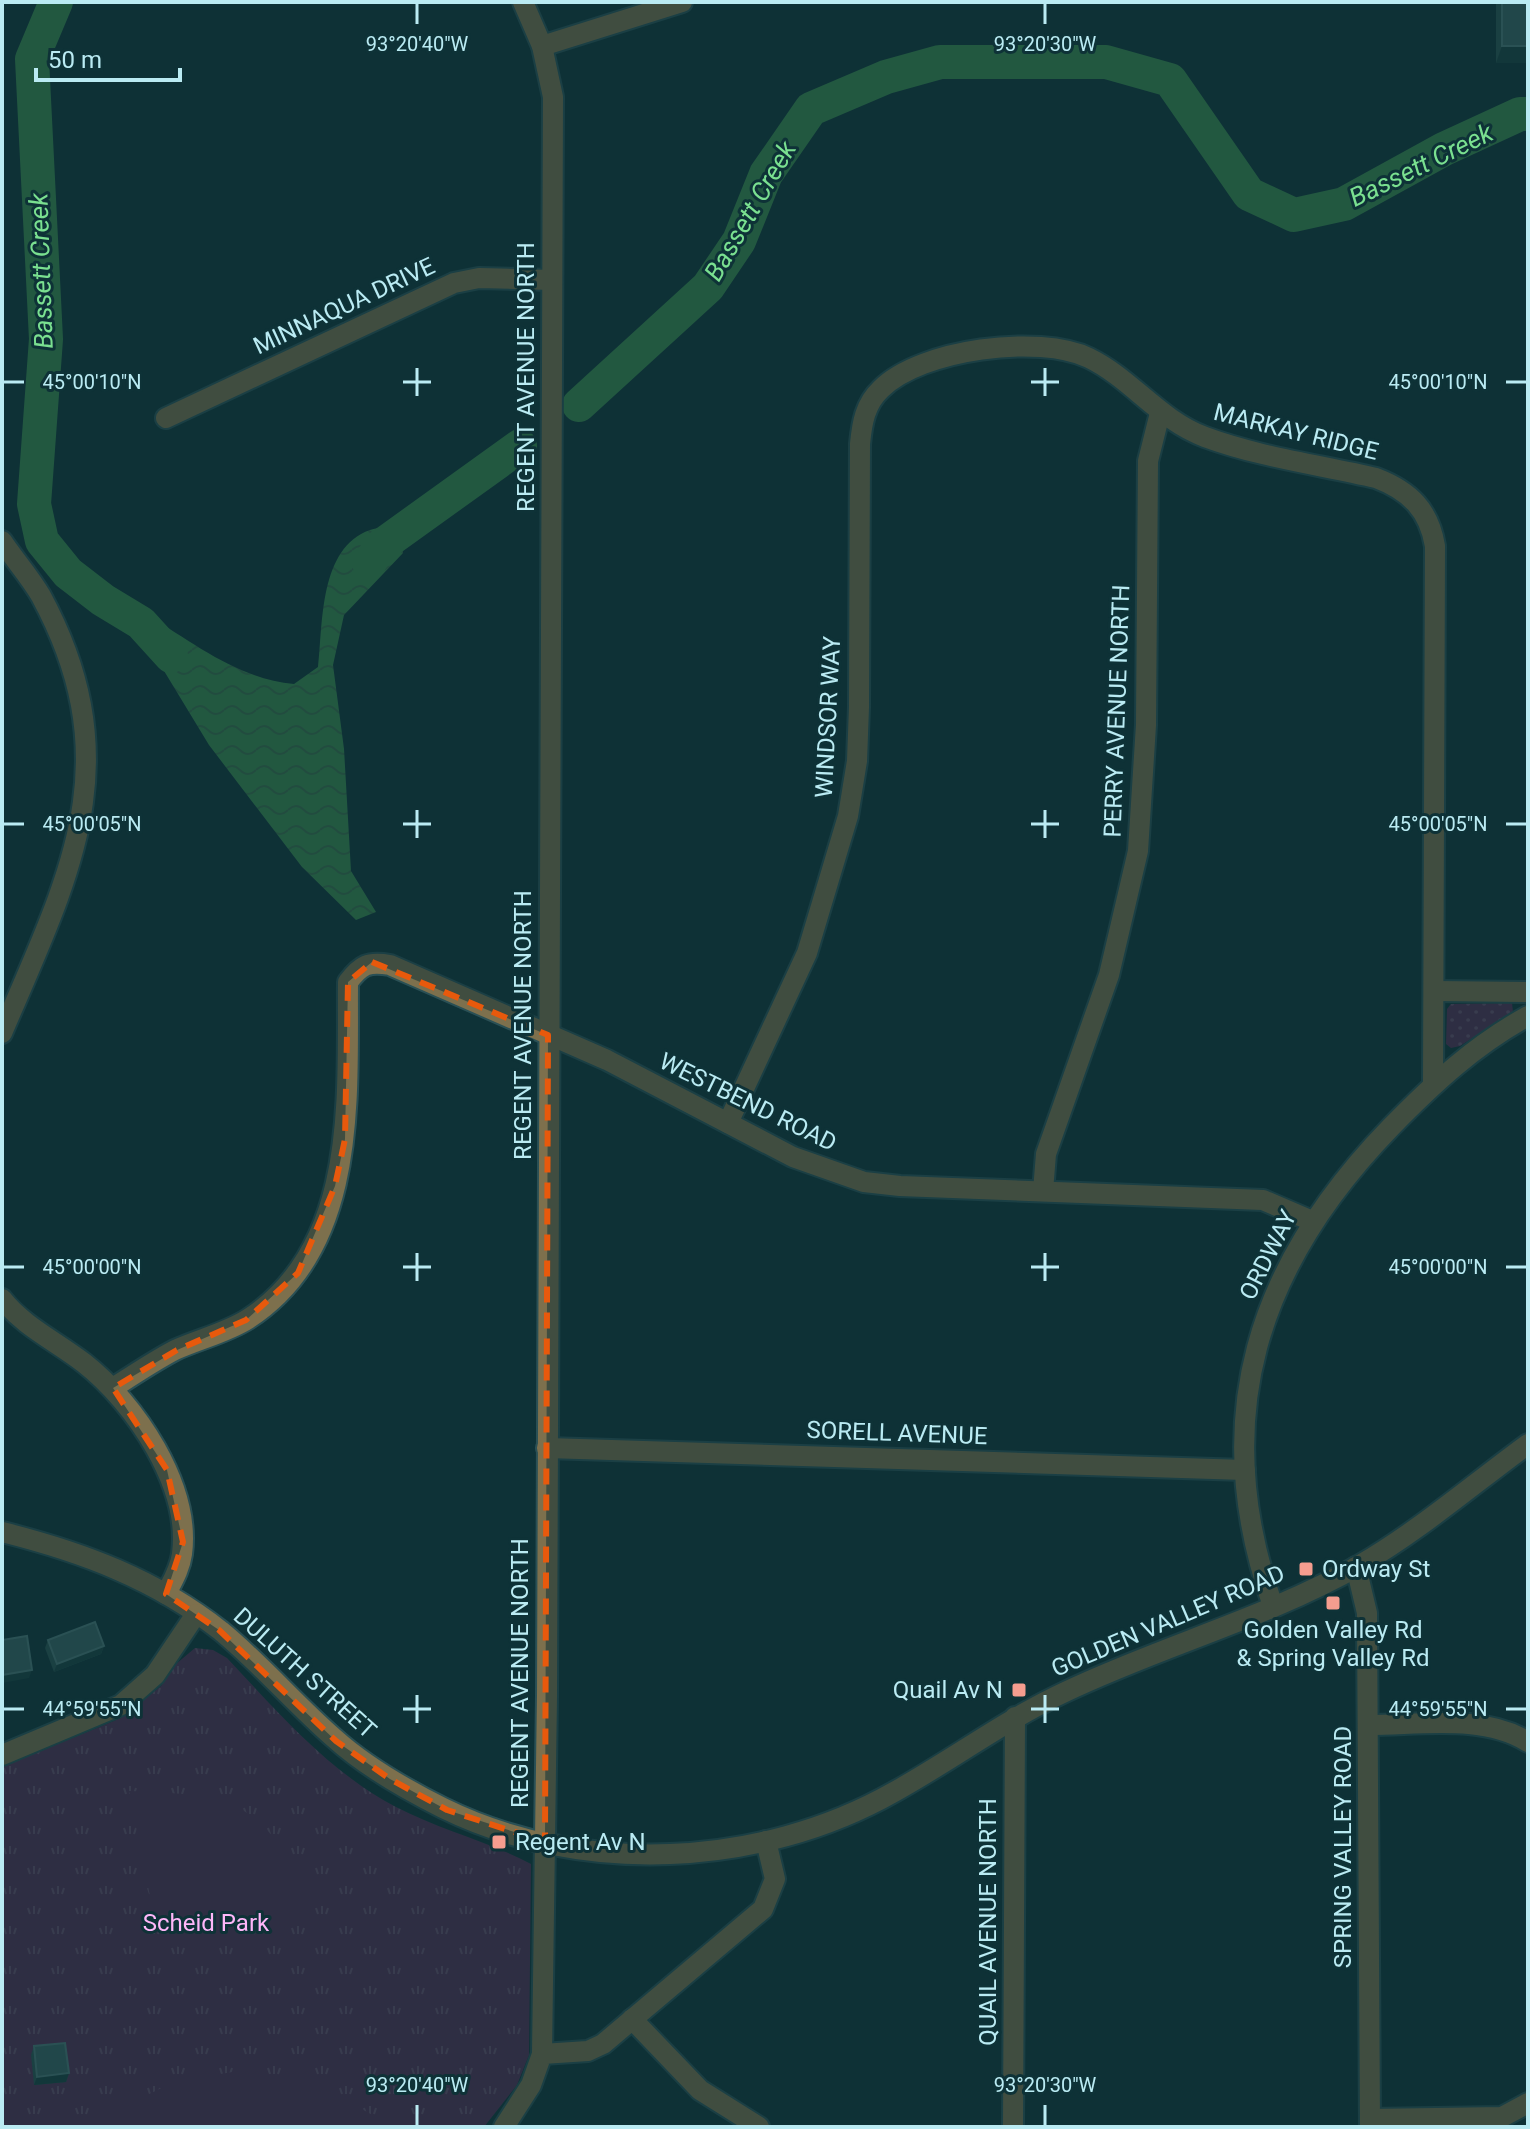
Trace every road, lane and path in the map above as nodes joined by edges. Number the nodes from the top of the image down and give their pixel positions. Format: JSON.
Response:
{"nodes":[{"id":1,"x":523,"y":2,"type":"edge"},
{"id":2,"x":682,"y":2,"type":"edge"},
{"id":3,"x":542,"y":46,"type":"junction"},
{"id":4,"x":552,"y":280,"type":"junction"},
{"id":5,"x":879,"y":390,"type":"joint"},
{"id":6,"x":1160,"y":413,"type":"junction"},
{"id":7,"x":166,"y":418,"type":"dead end"},
{"id":8,"x":2,"y":541,"type":"edge"},
{"id":9,"x":1434,"y":991,"type":"junction"},
{"id":10,"x":1528,"y":992,"type":"edge"},
{"id":11,"x":1528,"y":1016,"type":"edge"},
{"id":12,"x":2,"y":1033,"type":"edge"},
{"id":13,"x":548,"y":1035,"type":"junction"},
{"id":14,"x":1433,"y":1084,"type":"junction"},
{"id":15,"x":728,"y":1123,"type":"junction"},
{"id":16,"x":1043,"y":1191,"type":"junction"},
{"id":17,"x":1312,"y":1221,"type":"junction"},
{"id":18,"x":2,"y":1299,"type":"edge"},
{"id":19,"x":113,"y":1388,"type":"junction"},
{"id":20,"x":1528,"y":1444,"type":"edge"},
{"id":21,"x":547,"y":1448,"type":"junction"},
{"id":22,"x":1245,"y":1470,"type":"junction"},
{"id":23,"x":2,"y":1532,"type":"edge"},
{"id":24,"x":1356,"y":1567,"type":"junction"},
{"id":25,"x":166,"y":1594,"type":"junction"},
{"id":26,"x":1273,"y":1606,"type":"junction"},
{"id":27,"x":196,"y":1614,"type":"junction"},
{"id":28,"x":1015,"y":1717,"type":"junction"},
{"id":29,"x":1369,"y":1725,"type":"junction"},
{"id":30,"x":1528,"y":1742,"type":"edge"},
{"id":31,"x":2,"y":1755,"type":"edge"},
{"id":32,"x":766,"y":1841,"type":"junction"},
{"id":33,"x":545,"y":1842,"type":"junction"},
{"id":34,"x":632,"y":2019,"type":"junction"},
{"id":35,"x":542,"y":2054,"type":"junction"},
{"id":36,"x":1528,"y":2103,"type":"edge"},
{"id":37,"x":1370,"y":2123,"type":"edge"},
{"id":38,"x":504,"y":2127,"type":"edge"},
{"id":39,"x":759,"y":2127,"type":"edge"},
{"id":40,"x":1013,"y":2127,"type":"edge"}],
"edges":[{"from":1,"to":3,"type":"street","name":"REGENT AVENUE NORTH"},
{"from":2,"to":3,"type":"street"},
{"from":3,"to":4,"type":"street","name":"REGENT AVENUE NORTH"},
{"from":4,"to":7,"type":"street","name":"MINNAQUA DRIVE"},
{"from":4,"to":13,"type":"street","name":"REGENT AVENUE NORTH"},
{"from":5,"to":6,"type":"street","name":"MARKAY RIDGE"},
{"from":5,"to":15,"type":"street","name":"WINDSOR WAY"},
{"from":6,"to":9,"type":"street","name":"MARKAY RIDGE"},
{"from":6,"to":16,"type":"street","name":"PERRY AVENUE NORTH"},
{"from":8,"to":12,"type":"street"},
{"from":9,"to":10,"type":"street"},
{"from":9,"to":14,"type":"street"},
{"from":11,"to":14,"type":"street","name":"ORDWAY"},
{"from":13,"to":15,"type":"street","name":"WESTBEND ROAD"},
{"from":13,"to":19,"type":"street","name":"WESTBEND ROAD"},
{"from":13,"to":21,"type":"street","name":"REGENT AVENUE NORTH"},
{"from":14,"to":17,"type":"street","name":"ORDWAY"},
{"from":15,"to":16,"type":"street","name":"WESTBEND ROAD"},
{"from":16,"to":17,"type":"street","name":"WESTBEND ROAD"},
{"from":17,"to":22,"type":"street","name":"ORDWAY"},
{"from":18,"to":19,"type":"street"},
{"from":19,"to":25,"type":"street"},
{"from":20,"to":24,"type":"street","name":"GOLDEN VALLEY ROAD"},
{"from":21,"to":22,"type":"street","name":"SORELL AVENUE"},
{"from":21,"to":33,"type":"street","name":"REGENT AVENUE NORTH"},
{"from":22,"to":26,"type":"street","name":"ORDWAY"},
{"from":23,"to":25,"type":"street","name":"DULUTH STREET"},
{"from":24,"to":26,"type":"street","name":"GOLDEN VALLEY ROAD"},
{"from":24,"to":29,"type":"street","name":"SPRING VALLEY ROAD"},
{"from":25,"to":27,"type":"street","name":"DULUTH STREET"},
{"from":26,"to":28,"type":"street","name":"GOLDEN VALLEY ROAD"},
{"from":27,"to":31,"type":"street"},
{"from":27,"to":33,"type":"street","name":"DULUTH STREET"},
{"from":28,"to":32,"type":"street","name":"GOLDEN VALLEY ROAD"},
{"from":28,"to":40,"type":"street","name":"QUAIL AVENUE NORTH"},
{"from":29,"to":30,"type":"street"},
{"from":29,"to":37,"type":"street","name":"SPRING VALLEY ROAD"},
{"from":32,"to":33,"type":"street","name":"DULUTH STREET"},
{"from":32,"to":34,"type":"street"},
{"from":33,"to":35,"type":"street","name":"REGENT AVENUE NORTH"},
{"from":34,"to":35,"type":"street"},
{"from":34,"to":39,"type":"street"},
{"from":35,"to":38,"type":"street"},
{"from":36,"to":37,"type":"street"}]}
